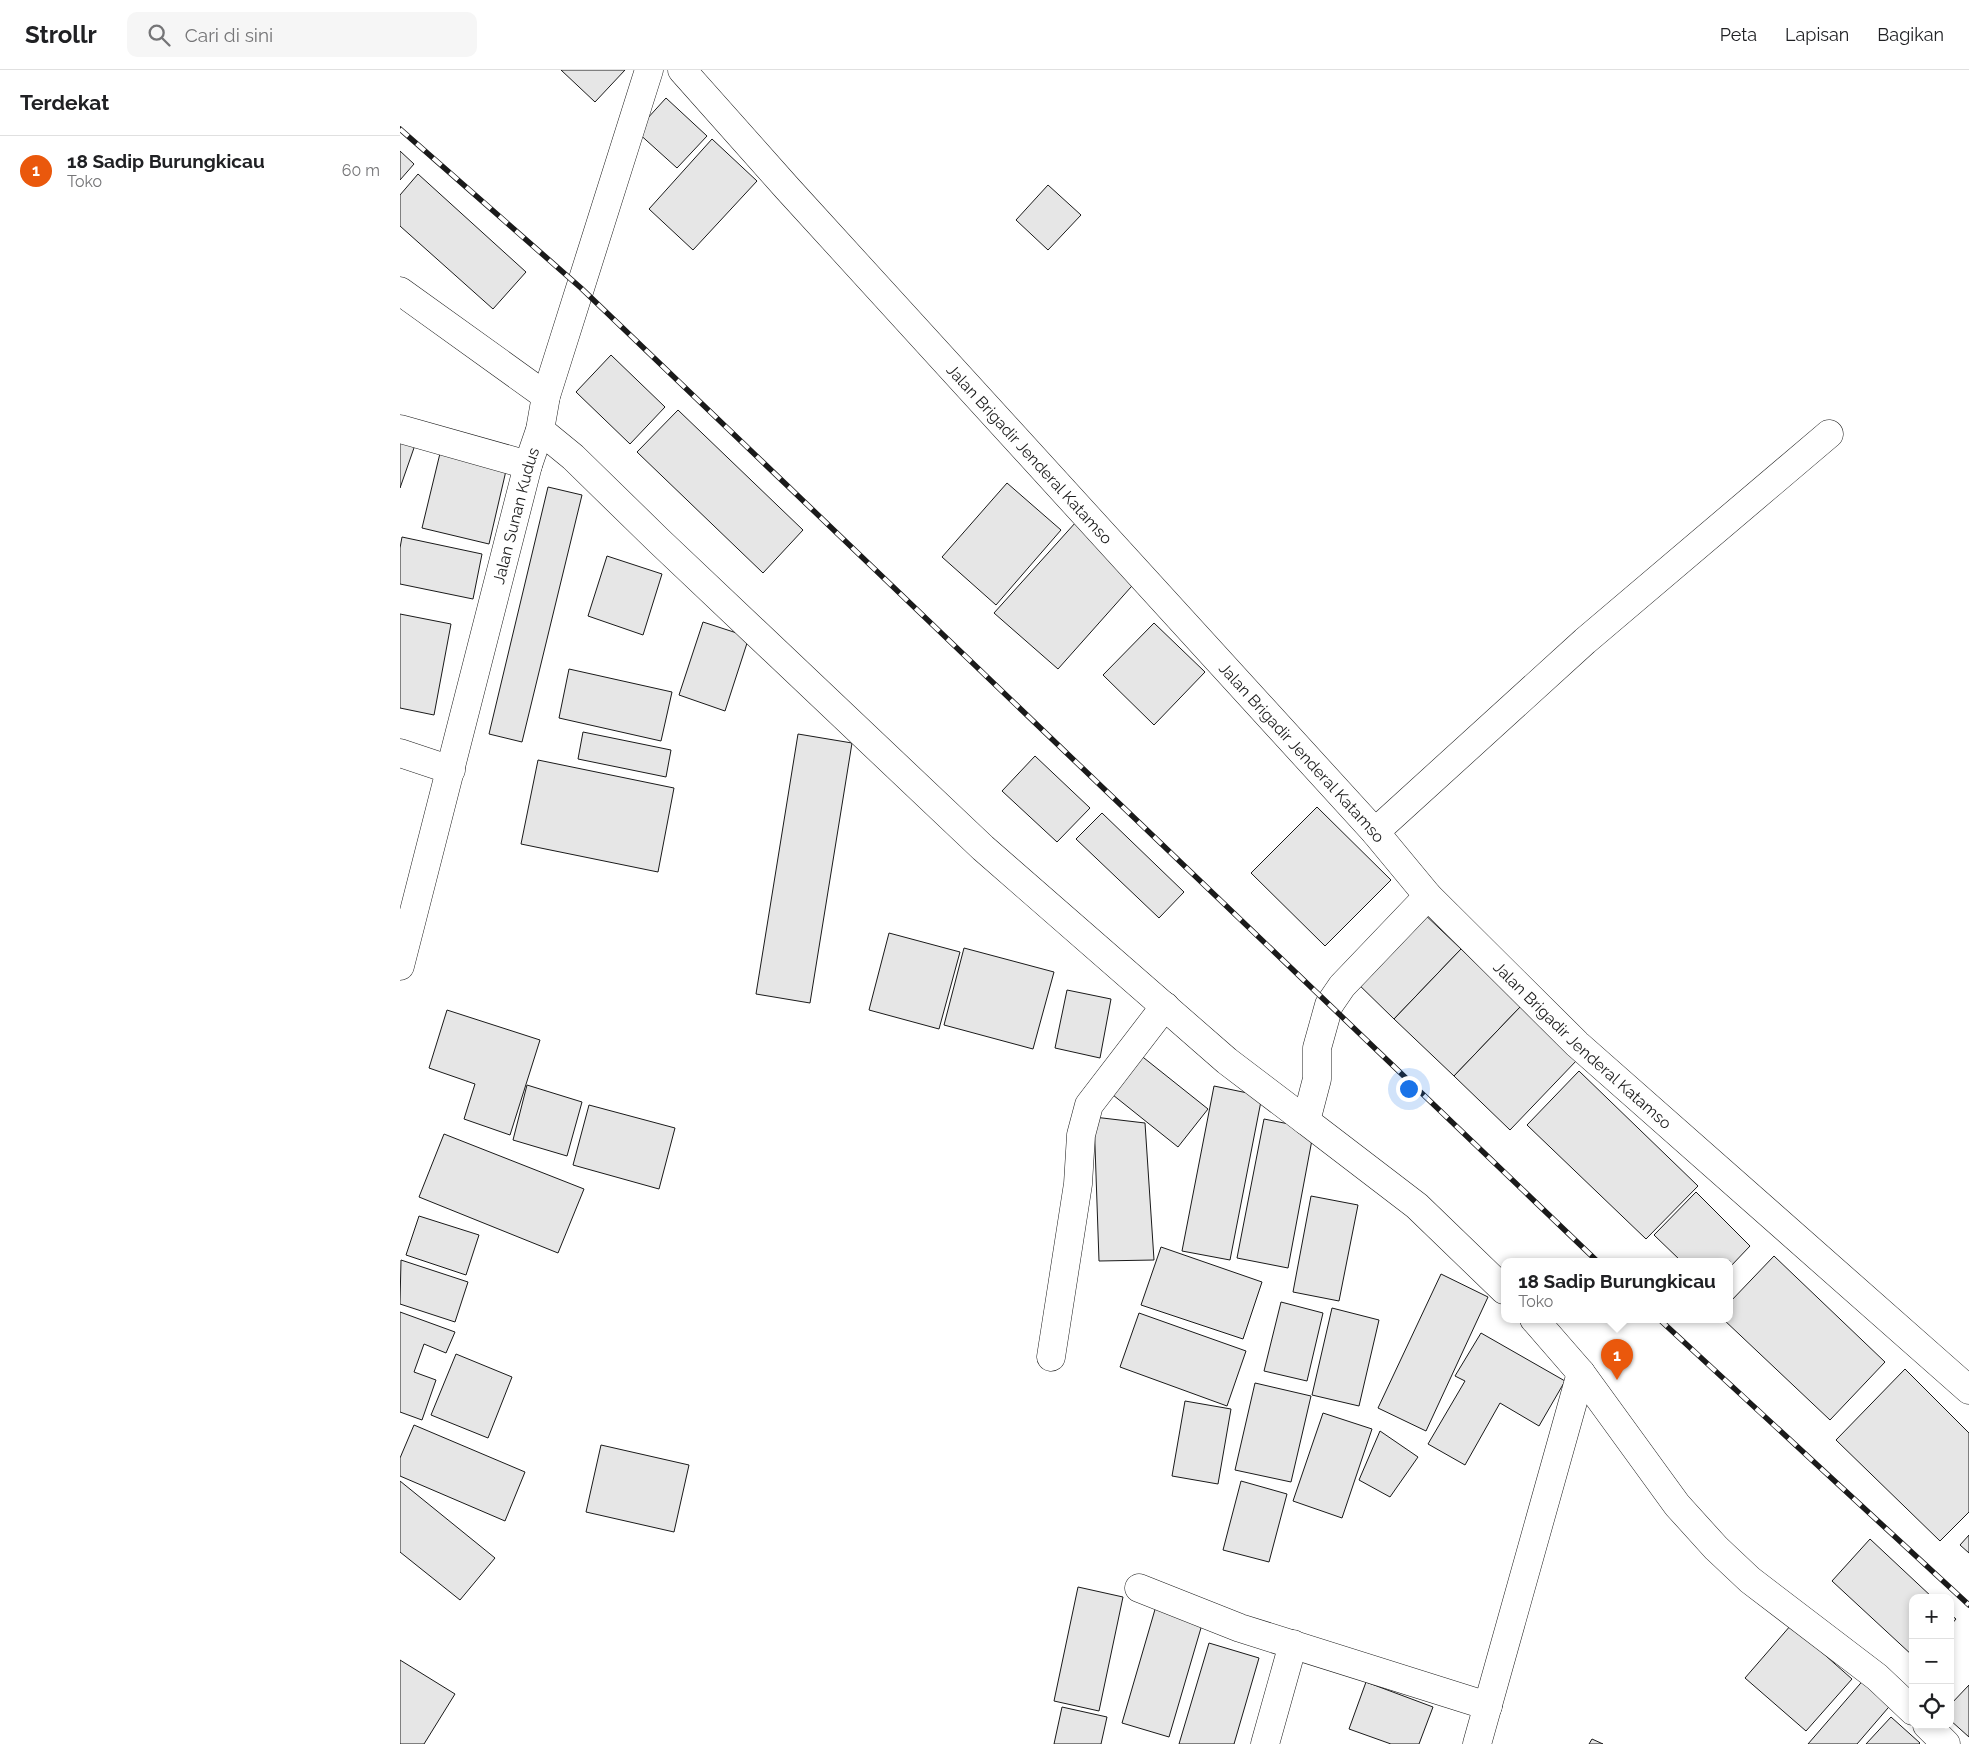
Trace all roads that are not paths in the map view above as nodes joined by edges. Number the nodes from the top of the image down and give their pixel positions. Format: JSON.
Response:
{"nodes":[{"id":1,"x":649,"y":70,"type":"edge"},
{"id":2,"x":682,"y":70,"type":"edge"},
{"id":3,"x":400,"y":291,"type":"edge"},
{"id":4,"x":546,"y":396,"type":"junction"},
{"id":5,"x":400,"y":429,"type":"edge"},
{"id":6,"x":540,"y":430,"type":"junction"},
{"id":7,"x":1829,"y":434,"type":"dead end"},
{"id":8,"x":528,"y":465,"type":"junction"},
{"id":9,"x":400,"y":753,"type":"edge"},
{"id":10,"x":451,"y":770,"type":"junction"},
{"id":11,"x":1375,"y":832,"type":"junction"},
{"id":12,"x":1428,"y":896,"type":"junction"},
{"id":13,"x":400,"y":966,"type":"edge"},
{"id":14,"x":1165,"y":1006,"type":"junction"},
{"id":15,"x":1306,"y":1121,"type":"junction"},
{"id":16,"x":1501,"y":1287,"type":"edge"},
{"id":17,"x":1537,"y":1323,"type":"edge"},
{"id":18,"x":1051,"y":1357,"type":"dead end"},
{"id":19,"x":1581,"y":1373,"type":"junction"},
{"id":20,"x":1969,"y":1390,"type":"edge"},
{"id":21,"x":1139,"y":1588,"type":"dead end"},
{"id":22,"x":1293,"y":1644,"type":"junction"},
{"id":23,"x":1488,"y":1706,"type":"junction"},
{"id":24,"x":1909,"y":1707,"type":"edge"},
{"id":25,"x":1931,"y":1729,"type":"edge"},
{"id":26,"x":1265,"y":1744,"type":"edge"},
{"id":27,"x":1477,"y":1744,"type":"edge"},
{"id":28,"x":1946,"y":1744,"type":"edge"}],
"edges":[{"from":1,"to":4,"type":"main road","name":"Jalan Sunan Kudus"},
{"from":2,"to":11,"type":"main road","name":"Jalan Brigadir Jenderal Katamso"},
{"from":3,"to":4,"type":"main road"},
{"from":4,"to":6,"type":"main road","name":"Jalan Sunan Kudus"},
{"from":5,"to":8,"type":"main road"},
{"from":6,"to":8,"type":"main road","name":"Jalan Sunan Kudus"},
{"from":6,"to":14,"type":"main road"},
{"from":7,"to":11,"type":"main road"},
{"from":8,"to":10,"type":"main road","name":"Jalan Sunan Kudus"},
{"from":9,"to":10,"type":"main road"},
{"from":10,"to":13,"type":"main road","name":"Jalan Sunan Kudus"},
{"from":11,"to":12,"type":"main road","name":"Jalan Brigadir Jenderal Katamso"},
{"from":12,"to":15,"type":"main road"},
{"from":12,"to":20,"type":"main road","name":"Jalan Brigadir Jenderal Katamso"},
{"from":14,"to":15,"type":"main road"},
{"from":14,"to":18,"type":"main road"},
{"from":15,"to":16,"type":"main road"},
{"from":17,"to":19,"type":"main road"},
{"from":19,"to":23,"type":"main road"},
{"from":19,"to":24,"type":"main road"},
{"from":21,"to":22,"type":"main road"},
{"from":22,"to":23,"type":"main road"},
{"from":22,"to":26,"type":"main road"},
{"from":23,"to":27,"type":"main road"},
{"from":25,"to":28,"type":"main road"}]}
